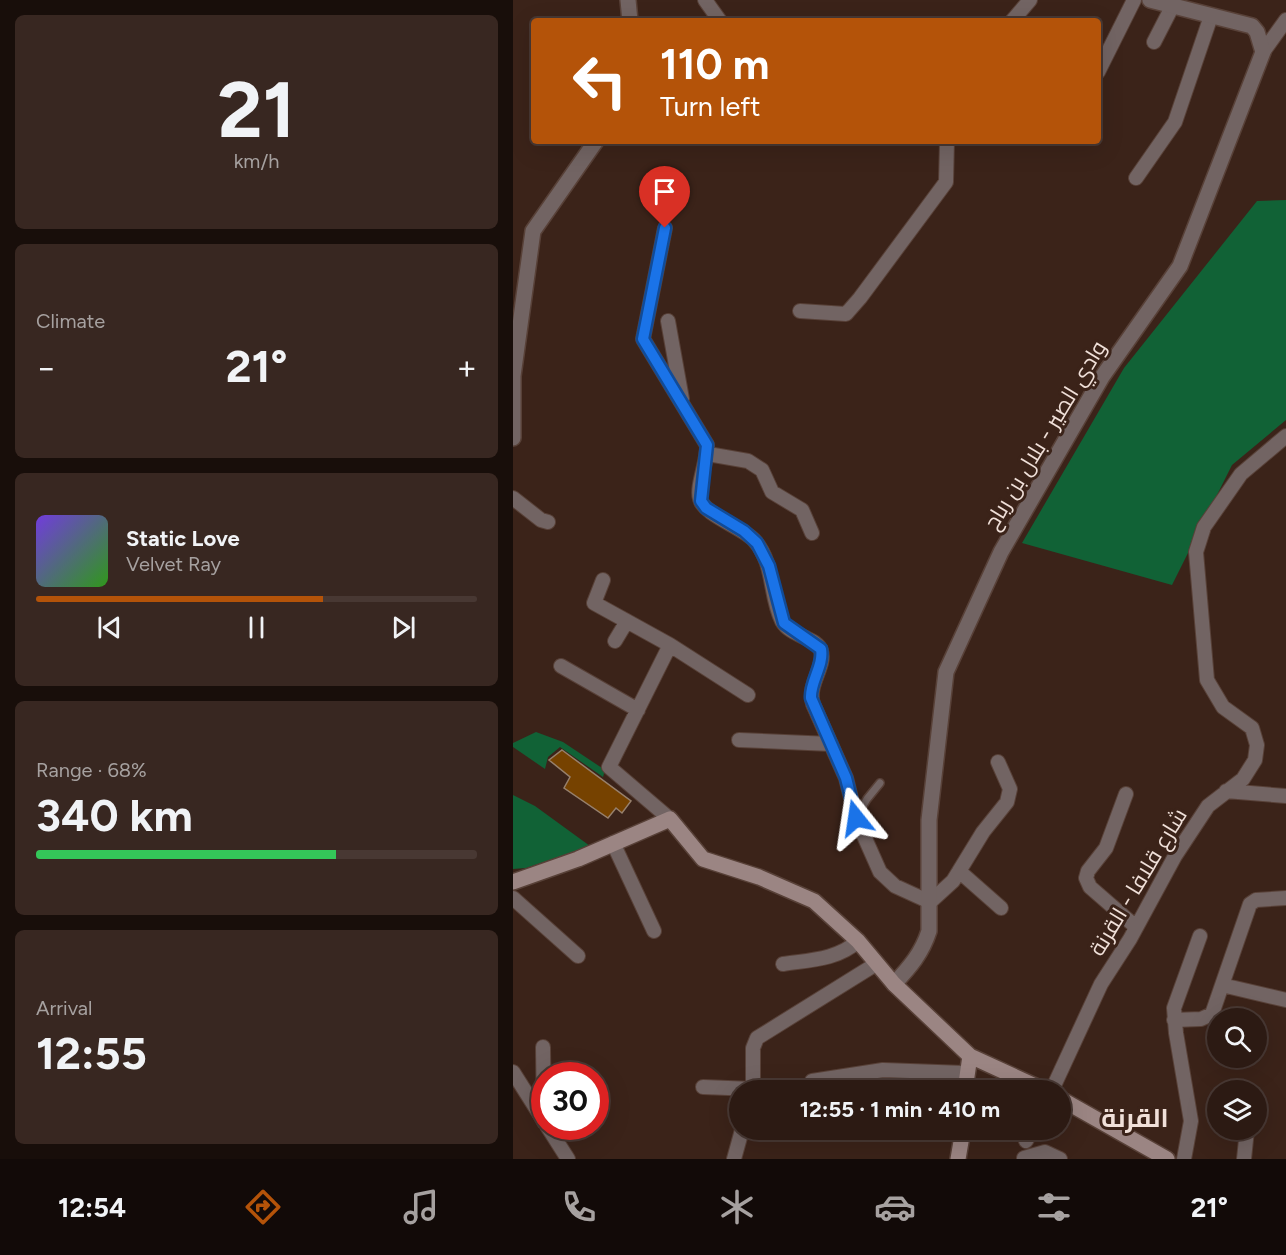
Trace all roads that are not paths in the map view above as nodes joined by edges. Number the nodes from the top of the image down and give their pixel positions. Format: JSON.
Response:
{"nodes":[{"id":1,"x":628,"y":0,"type":"edge"},
{"id":2,"x":705,"y":0,"type":"edge"},
{"id":3,"x":1030,"y":0,"type":"edge"},
{"id":4,"x":1134,"y":0,"type":"edge"},
{"id":5,"x":1150,"y":0,"type":"edge"},
{"id":6,"x":1176,"y":5,"type":"edge"},
{"id":7,"x":1211,"y":16,"type":"junction"},
{"id":8,"x":630,"y":18,"type":"edge"},
{"id":9,"x":718,"y":18,"type":"edge"},
{"id":10,"x":1015,"y":18,"type":"edge"},
{"id":11,"x":1286,"y":20,"type":"edge"},
{"id":12,"x":1154,"y":42,"type":"dead end"},
{"id":13,"x":1263,"y":52,"type":"junction"},
{"id":14,"x":1101,"y":66,"type":"edge"},
{"id":15,"x":594,"y":144,"type":"edge"},
{"id":16,"x":947,"y":144,"type":"edge"},
{"id":17,"x":1136,"y":178,"type":"dead end"},
{"id":18,"x":665,"y":228,"type":"dead end"},
{"id":19,"x":800,"y":311,"type":"dead end"},
{"id":20,"x":668,"y":321,"type":"dead end"},
{"id":21,"x":513,"y":376,"type":"edge"},
{"id":22,"x":513,"y":376,"type":"edge"},
{"id":23,"x":683,"y":407,"type":"junction"},
{"id":24,"x":1286,"y":436,"type":"edge"},
{"id":25,"x":513,"y":438,"type":"edge"},
{"id":26,"x":708,"y":454,"type":"junction"},
{"id":27,"x":513,"y":498,"type":"edge"},
{"id":28,"x":548,"y":522,"type":"dead end"},
{"id":29,"x":812,"y":533,"type":"dead end"},
{"id":30,"x":603,"y":580,"type":"dead end"},
{"id":31,"x":627,"y":621,"type":"junction"},
{"id":32,"x":615,"y":641,"type":"dead end"},
{"id":33,"x":670,"y":645,"type":"junction"},
{"id":34,"x":561,"y":666,"type":"dead end"},
{"id":35,"x":748,"y":695,"type":"dead end"},
{"id":36,"x":638,"y":710,"type":"junction"},
{"id":37,"x":739,"y":740,"type":"dead end"},
{"id":38,"x":831,"y":744,"type":"junction"},
{"id":39,"x":998,"y":762,"type":"dead end"},
{"id":40,"x":880,"y":783,"type":"dead end"},
{"id":41,"x":1226,"y":791,"type":"junction"},
{"id":42,"x":1126,"y":794,"type":"dead end"},
{"id":43,"x":1286,"y":796,"type":"edge"},
{"id":44,"x":856,"y":818,"type":"junction"},
{"id":45,"x":670,"y":819,"type":"junction"},
{"id":46,"x":613,"y":843,"type":"junction"},
{"id":47,"x":959,"y":871,"type":"junction"},
{"id":48,"x":513,"y":882,"type":"edge"},
{"id":49,"x":513,"y":898,"type":"edge"},
{"id":50,"x":1286,"y":898,"type":"edge"},
{"id":51,"x":930,"y":902,"type":"junction"},
{"id":52,"x":1001,"y":908,"type":"dead end"},
{"id":53,"x":1136,"y":927,"type":"junction"},
{"id":54,"x":654,"y":931,"type":"dead end"},
{"id":55,"x":1200,"y":936,"type":"dead end"},
{"id":56,"x":858,"y":941,"type":"junction"},
{"id":57,"x":577,"y":956,"type":"dead end"},
{"id":58,"x":783,"y":964,"type":"dead end"},
{"id":59,"x":876,"y":964,"type":"junction"},
{"id":60,"x":894,"y":984,"type":"junction"},
{"id":61,"x":1223,"y":985,"type":"junction"},
{"id":62,"x":1286,"y":1000,"type":"edge"},
{"id":63,"x":1174,"y":1020,"type":"junction"},
{"id":64,"x":543,"y":1047,"type":"dead end"},
{"id":65,"x":970,"y":1056,"type":"junction"},
{"id":66,"x":543,"y":1062,"type":"edge"},
{"id":67,"x":513,"y":1072,"type":"edge"},
{"id":68,"x":966,"y":1072,"type":"junction"},
{"id":69,"x":753,"y":1080,"type":"edge"},
{"id":70,"x":812,"y":1080,"type":"dead end"},
{"id":71,"x":966,"y":1080,"type":"edge"},
{"id":72,"x":1022,"y":1080,"type":"edge"},
{"id":73,"x":1057,"y":1080,"type":"edge"},
{"id":74,"x":703,"y":1087,"type":"dead end"},
{"id":75,"x":729,"y":1089,"type":"edge"},
{"id":76,"x":531,"y":1101,"type":"edge"},
{"id":77,"x":1071,"y":1105,"type":"edge"},
{"id":78,"x":556,"y":1140,"type":"edge"},
{"id":79,"x":739,"y":1140,"type":"edge"},
{"id":80,"x":961,"y":1140,"type":"edge"},
{"id":81,"x":1246,"y":1140,"type":"edge"},
{"id":82,"x":1025,"y":1158,"type":"edge"},
{"id":83,"x":568,"y":1159,"type":"edge"},
{"id":84,"x":734,"y":1159,"type":"edge"},
{"id":85,"x":958,"y":1159,"type":"edge"},
{"id":86,"x":1060,"y":1159,"type":"edge"},
{"id":87,"x":1167,"y":1159,"type":"edge"},
{"id":88,"x":1184,"y":1159,"type":"edge"},
{"id":89,"x":1244,"y":1159,"type":"edge"}],
"edges":[{"from":1,"to":8,"type":"street"},
{"from":2,"to":9,"type":"street"},
{"from":3,"to":10,"type":"street"},
{"from":4,"to":14,"type":"street"},
{"from":5,"to":6,"type":"street"},
{"from":6,"to":7,"type":"street"},
{"from":6,"to":12,"type":"street"},
{"from":7,"to":13,"type":"street"},
{"from":7,"to":17,"type":"street"},
{"from":11,"to":13,"type":"street"},
{"from":13,"to":51,"type":"street","name":"وادي الصير - بلال بن رباح"},
{"from":15,"to":22,"type":"street"},
{"from":16,"to":19,"type":"street"},
{"from":18,"to":23,"type":"street"},
{"from":20,"to":23,"type":"street"},
{"from":21,"to":25,"type":"street"},
{"from":23,"to":26,"type":"street"},
{"from":24,"to":41,"type":"street","name":"شارع قلافا - القرنة"},
{"from":26,"to":29,"type":"street"},
{"from":26,"to":38,"type":"street"},
{"from":27,"to":28,"type":"street"},
{"from":30,"to":31,"type":"street"},
{"from":31,"to":32,"type":"street"},
{"from":31,"to":33,"type":"street"},
{"from":33,"to":35,"type":"street"},
{"from":33,"to":36,"type":"street"},
{"from":34,"to":36,"type":"street"},
{"from":36,"to":45,"type":"street"},
{"from":37,"to":38,"type":"street"},
{"from":38,"to":44,"type":"street"},
{"from":39,"to":47,"type":"street"},
{"from":40,"to":44,"type":"lane"},
{"from":41,"to":43,"type":"street"},
{"from":41,"to":53,"type":"street","name":"شارع قلافا - القرنة"},
{"from":42,"to":53,"type":"street"},
{"from":44,"to":51,"type":"street"},
{"from":45,"to":46,"type":"main road"},
{"from":45,"to":56,"type":"main road"},
{"from":46,"to":48,"type":"main road"},
{"from":46,"to":54,"type":"street"},
{"from":47,"to":51,"type":"street"},
{"from":47,"to":52,"type":"street"},
{"from":49,"to":57,"type":"street"},
{"from":50,"to":61,"type":"street"},
{"from":51,"to":60,"type":"street","name":"وادي الصير - بلال بن رباح"},
{"from":53,"to":73,"type":"street","name":"شارع قلافا - القرنة"},
{"from":55,"to":63,"type":"street"},
{"from":56,"to":58,"type":"street"},
{"from":56,"to":59,"type":"main road"},
{"from":59,"to":60,"type":"main road"},
{"from":59,"to":69,"type":"street"},
{"from":60,"to":65,"type":"main road"},
{"from":61,"to":62,"type":"street"},
{"from":61,"to":63,"type":"street"},
{"from":63,"to":88,"type":"street"},
{"from":64,"to":66,"type":"street"},
{"from":65,"to":68,"type":"main road"},
{"from":65,"to":72,"type":"main road"},
{"from":67,"to":76,"type":"street"},
{"from":68,"to":70,"type":"street"},
{"from":68,"to":71,"type":"main road"},
{"from":74,"to":75,"type":"street"},
{"from":77,"to":87,"type":"main road"},
{"from":78,"to":83,"type":"street"},
{"from":79,"to":84,"type":"street"},
{"from":80,"to":85,"type":"main road"},
{"from":81,"to":89,"type":"street"},
{"from":82,"to":86,"type":"street"}]}
